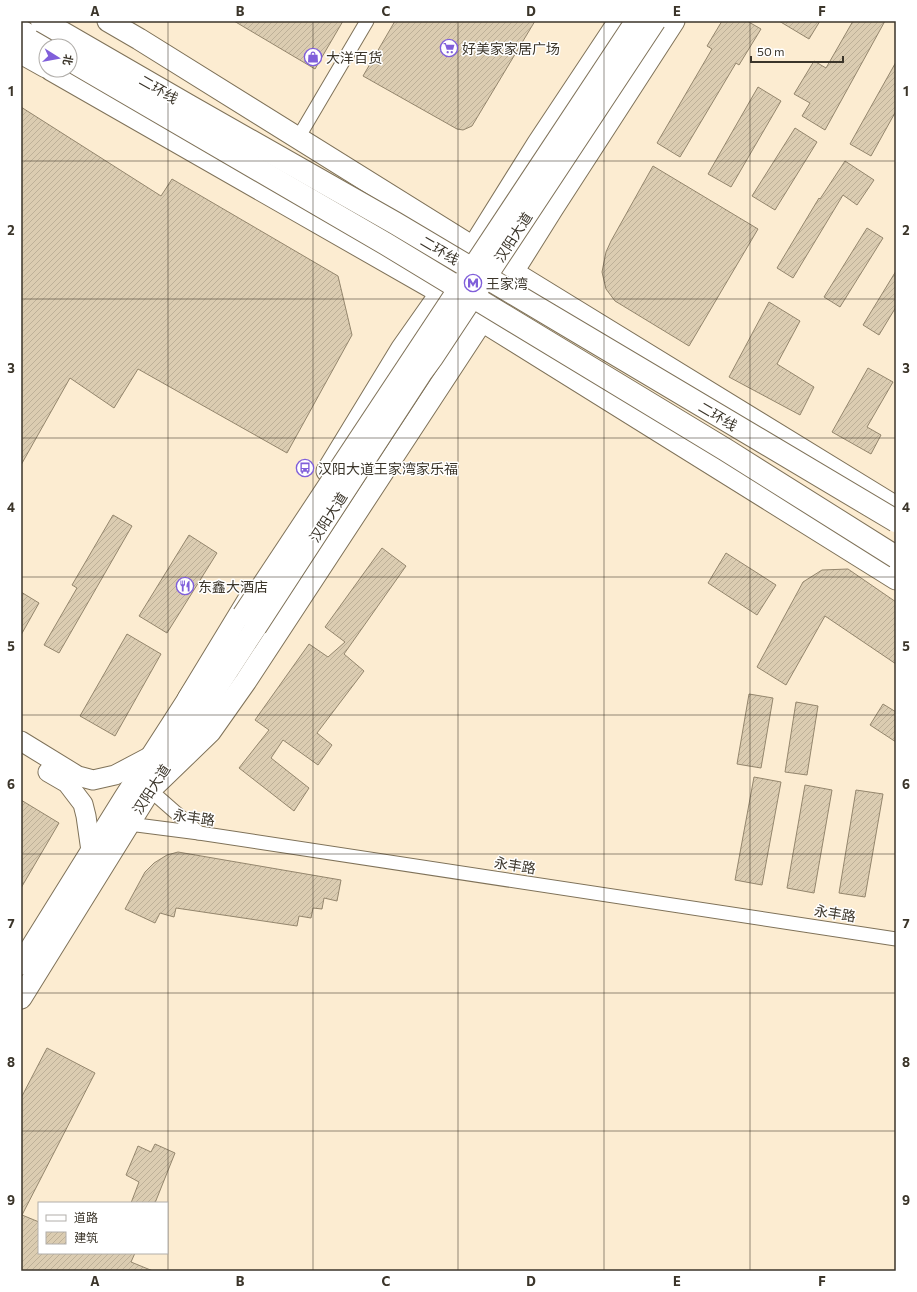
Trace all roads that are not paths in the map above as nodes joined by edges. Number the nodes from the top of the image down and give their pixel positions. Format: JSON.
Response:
{"nodes":[{"id":1,"x":42,"y":21,"type":"edge"},
{"id":2,"x":367,"y":21,"type":"edge"},
{"id":3,"x":619,"y":21,"type":"edge"},
{"id":4,"x":636,"y":21,"type":"edge"},
{"id":5,"x":655,"y":21,"type":"edge"},
{"id":6,"x":674,"y":21,"type":"edge"},
{"id":7,"x":115,"y":23,"type":"edge"},
{"id":8,"x":21,"y":31,"type":"edge"},
{"id":9,"x":38,"y":41,"type":"edge"},
{"id":10,"x":22,"y":57,"type":"edge"},
{"id":11,"x":38,"y":64,"type":"edge"},
{"id":12,"x":78,"y":65,"type":"edge"},
{"id":13,"x":64,"y":78,"type":"edge"},
{"id":14,"x":298,"y":138,"type":"junction"},
{"id":15,"x":473,"y":247,"type":"junction"},
{"id":16,"x":513,"y":272,"type":"junction"},
{"id":17,"x":441,"y":293,"type":"junction"},
{"id":18,"x":482,"y":321,"type":"junction"},
{"id":19,"x":896,"y":507,"type":"edge"},
{"id":20,"x":896,"y":521,"type":"edge"},
{"id":21,"x":896,"y":556,"type":"edge"},
{"id":22,"x":896,"y":579,"type":"edge"},
{"id":23,"x":250,"y":621,"type":"junction"},
{"id":24,"x":188,"y":699,"type":"junction"},
{"id":25,"x":21,"y":741,"type":"edge"},
{"id":26,"x":21,"y":756,"type":"edge"},
{"id":27,"x":151,"y":756,"type":"junction"},
{"id":28,"x":150,"y":790,"type":"junction"},
{"id":29,"x":129,"y":824,"type":"junction"},
{"id":30,"x":199,"y":833,"type":"junction"},
{"id":31,"x":92,"y":851,"type":"junction"},
{"id":32,"x":896,"y":939,"type":"edge"},
{"id":33,"x":21,"y":964,"type":"edge"},
{"id":34,"x":21,"y":998,"type":"edge"}],
"edges":[{"from":1,"to":20,"type":"highway","name":"二环线","bridge":true},
{"from":2,"to":14,"type":"street"},
{"from":3,"to":15,"type":"main road","name":"汉阳大道"},
{"from":4,"to":23,"type":"main road","name":"汉阳大道","bridge":true},
{"from":5,"to":23,"type":"main road","name":"汉阳大道","bridge":true},
{"from":6,"to":16,"type":"main road"},
{"from":7,"to":14,"type":"main road"},
{"from":8,"to":9,"type":"highway"},
{"from":10,"to":11,"type":"main road"},
{"from":12,"to":21,"type":"highway","name":"二环线","bridge":true},
{"from":13,"to":17,"type":"main road"},
{"from":14,"to":15,"type":"main road"},
{"from":15,"to":16,"type":"main road"},
{"from":15,"to":17,"type":"main road","name":"汉阳大道"},
{"from":16,"to":18,"type":"main road"},
{"from":16,"to":19,"type":"main road"},
{"from":17,"to":18,"type":"main road"},
{"from":17,"to":24,"type":"main road","name":"汉阳大道"},
{"from":18,"to":22,"type":"main road"},
{"from":18,"to":28,"type":"main road"},
{"from":23,"to":24,"type":"main road","name":"汉阳大道"},
{"from":23,"to":28,"type":"main road","name":"汉阳大道"},
{"from":24,"to":27,"type":"main road","name":"汉阳大道"},
{"from":25,"to":27,"type":"street"},
{"from":26,"to":31,"type":"street"},
{"from":27,"to":31,"type":"main road","name":"汉阳大道"},
{"from":28,"to":29,"type":"main road","name":"汉阳大道"},
{"from":28,"to":30,"type":"street"},
{"from":29,"to":30,"type":"street","name":"永丰路"},
{"from":29,"to":34,"type":"main road","name":"汉阳大道"},
{"from":30,"to":32,"type":"street","name":"永丰路"},
{"from":31,"to":33,"type":"main road","name":"汉阳大道"}]}
